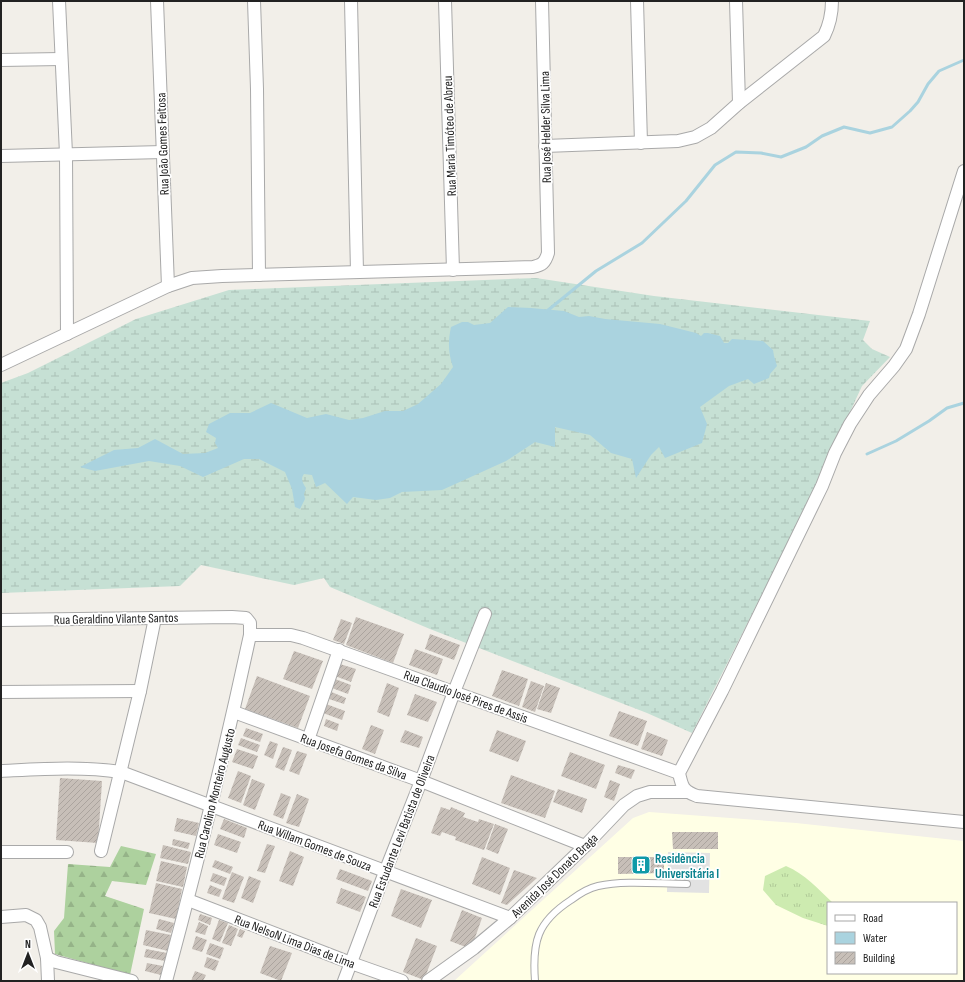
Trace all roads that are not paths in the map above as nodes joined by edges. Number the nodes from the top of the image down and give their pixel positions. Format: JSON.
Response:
{"nodes":[{"id":1,"x":59,"y":1,"type":"edge"},
{"id":2,"x":157,"y":1,"type":"edge"},
{"id":3,"x":254,"y":1,"type":"edge"},
{"id":4,"x":351,"y":1,"type":"edge"},
{"id":5,"x":445,"y":1,"type":"edge"},
{"id":6,"x":542,"y":1,"type":"edge"},
{"id":7,"x":638,"y":1,"type":"edge"},
{"id":8,"x":736,"y":1,"type":"edge"},
{"id":9,"x":832,"y":1,"type":"edge"},
{"id":10,"x":61,"y":58,"type":"junction"},
{"id":11,"x":1,"y":60,"type":"edge"},
{"id":12,"x":738,"y":103,"type":"junction"},
{"id":13,"x":641,"y":143,"type":"junction"},
{"id":14,"x":546,"y":146,"type":"junction"},
{"id":15,"x":163,"y":152,"type":"junction"},
{"id":16,"x":66,"y":154,"type":"junction"},
{"id":17,"x":1,"y":156,"type":"edge"},
{"id":18,"x":964,"y":171,"type":"edge"},
{"id":19,"x":453,"y":270,"type":"junction"},
{"id":20,"x":357,"y":272,"type":"junction"},
{"id":21,"x":259,"y":275,"type":"junction"},
{"id":22,"x":168,"y":286,"type":"junction"},
{"id":23,"x":67,"y":334,"type":"junction"},
{"id":24,"x":1,"y":365,"type":"edge"},
{"id":25,"x":485,"y":614,"type":"dead end"},
{"id":26,"x":232,"y":616,"type":"joint"},
{"id":27,"x":155,"y":618,"type":"junction"},
{"id":28,"x":1,"y":620,"type":"edge"},
{"id":29,"x":250,"y":635,"type":"junction"},
{"id":30,"x":339,"y":650,"type":"junction"},
{"id":31,"x":140,"y":690,"type":"junction"},
{"id":32,"x":1,"y":692,"type":"edge"},
{"id":33,"x":454,"y":692,"type":"junction"},
{"id":34,"x":234,"y":712,"type":"junction"},
{"id":35,"x":308,"y":740,"type":"junction"},
{"id":36,"x":1,"y":771,"type":"edge"},
{"id":37,"x":121,"y":772,"type":"junction"},
{"id":38,"x":679,"y":773,"type":"junction"},
{"id":39,"x":421,"y":781,"type":"junction"},
{"id":40,"x":686,"y":792,"type":"junction"},
{"id":41,"x":211,"y":806,"type":"junction"},
{"id":42,"x":964,"y":822,"type":"edge"},
{"id":43,"x":585,"y":846,"type":"junction"},
{"id":44,"x":101,"y":851,"type":"dead end"},
{"id":45,"x":1,"y":852,"type":"edge"},
{"id":46,"x":67,"y":852,"type":"dead end"},
{"id":47,"x":384,"y":872,"type":"junction"},
{"id":48,"x":687,"y":884,"type":"dead end"},
{"id":49,"x":188,"y":900,"type":"junction"},
{"id":50,"x":1,"y":917,"type":"edge"},
{"id":51,"x":510,"y":918,"type":"junction"},
{"id":52,"x":47,"y":958,"type":"junction"},
{"id":53,"x":351,"y":963,"type":"junction"},
{"id":54,"x":48,"y":981,"type":"edge"},
{"id":55,"x":131,"y":981,"type":"edge"},
{"id":56,"x":166,"y":981,"type":"edge"},
{"id":57,"x":344,"y":981,"type":"edge"},
{"id":58,"x":402,"y":981,"type":"edge"},
{"id":59,"x":428,"y":981,"type":"edge"},
{"id":60,"x":535,"y":981,"type":"edge"}],
"edges":[{"from":1,"to":10,"type":"street"},
{"from":2,"to":15,"type":"street","name":"Rua João Gomes Feitosa"},
{"from":3,"to":21,"type":"street"},
{"from":4,"to":20,"type":"street"},
{"from":5,"to":19,"type":"street","name":"Rua Maria Timóteo de Abreu"},
{"from":6,"to":14,"type":"street","name":"Rua José Helder Silva Lima"},
{"from":7,"to":13,"type":"street"},
{"from":8,"to":12,"type":"street"},
{"from":9,"to":12,"type":"street"},
{"from":10,"to":11,"type":"street"},
{"from":10,"to":16,"type":"street"},
{"from":12,"to":13,"type":"street"},
{"from":13,"to":14,"type":"street"},
{"from":14,"to":19,"type":"street","name":"Rua José Helder Silva Lima"},
{"from":15,"to":16,"type":"street"},
{"from":15,"to":22,"type":"street","name":"Rua João Gomes Feitosa"},
{"from":16,"to":17,"type":"street"},
{"from":16,"to":23,"type":"street"},
{"from":18,"to":38,"type":"street"},
{"from":19,"to":20,"type":"street"},
{"from":20,"to":21,"type":"street"},
{"from":21,"to":22,"type":"street"},
{"from":22,"to":23,"type":"street"},
{"from":23,"to":24,"type":"street"},
{"from":25,"to":33,"type":"street","name":"Rua Estudante Levi Batista de Oliveira"},
{"from":26,"to":27,"type":"street","name":"Rua Geraldino Vilante Santos"},
{"from":26,"to":29,"type":"street","name":"Rua Carolino Monteiro Augusto"},
{"from":27,"to":28,"type":"street","name":"Rua Geraldino Vilante Santos"},
{"from":27,"to":31,"type":"street"},
{"from":29,"to":30,"type":"street","name":"Rua Claudio José Pires de Assis"},
{"from":29,"to":34,"type":"street","name":"Rua Carolino Monteiro Augusto"},
{"from":30,"to":33,"type":"street","name":"Rua Claudio José Pires de Assis"},
{"from":30,"to":35,"type":"street"},
{"from":31,"to":32,"type":"street"},
{"from":31,"to":37,"type":"street"},
{"from":33,"to":38,"type":"street","name":"Rua Claudio José Pires de Assis"},
{"from":33,"to":39,"type":"street","name":"Rua Estudante Levi Batista de Oliveira"},
{"from":34,"to":35,"type":"street","name":"Rua Josefa Gomes da Silva"},
{"from":34,"to":41,"type":"street","name":"Rua Carolino Monteiro Augusto"},
{"from":35,"to":39,"type":"street","name":"Rua Josefa Gomes da Silva"},
{"from":36,"to":37,"type":"street","name":"Rua Willam Gomes de Souza"},
{"from":37,"to":41,"type":"street","name":"Rua Willam Gomes de Souza"},
{"from":37,"to":44,"type":"street"},
{"from":38,"to":40,"type":"street"},
{"from":39,"to":43,"type":"street","name":"Rua Josefa Gomes da Silva"},
{"from":39,"to":47,"type":"street","name":"Rua Estudante Levi Batista de Oliveira"},
{"from":40,"to":42,"type":"street","name":"Avenida José Donato Braga"},
{"from":40,"to":43,"type":"street","name":"Avenida José Donato Braga"},
{"from":41,"to":47,"type":"street","name":"Rua Willam Gomes de Souza"},
{"from":41,"to":49,"type":"street","name":"Rua Carolino Monteiro Augusto"},
{"from":43,"to":51,"type":"street","name":"Avenida José Donato Braga"},
{"from":45,"to":46,"type":"street"},
{"from":47,"to":51,"type":"street","name":"Rua Willam Gomes de Souza"},
{"from":47,"to":53,"type":"street","name":"Rua Estudante Levi Batista de Oliveira"},
{"from":48,"to":60,"type":"lane"},
{"from":49,"to":53,"type":"street","name":"Rua NelsoN Lima Dias de Lima"},
{"from":49,"to":56,"type":"street","name":"Rua Carolino Monteiro Augusto"},
{"from":50,"to":52,"type":"street"},
{"from":51,"to":59,"type":"street","name":"Avenida José Donato Braga"},
{"from":52,"to":54,"type":"street"},
{"from":52,"to":55,"type":"street"},
{"from":53,"to":57,"type":"street","name":"Rua Estudante Levi Batista de Oliveira"},
{"from":53,"to":58,"type":"street","name":"Rua NelsoN Lima Dias de Lima"}]}
